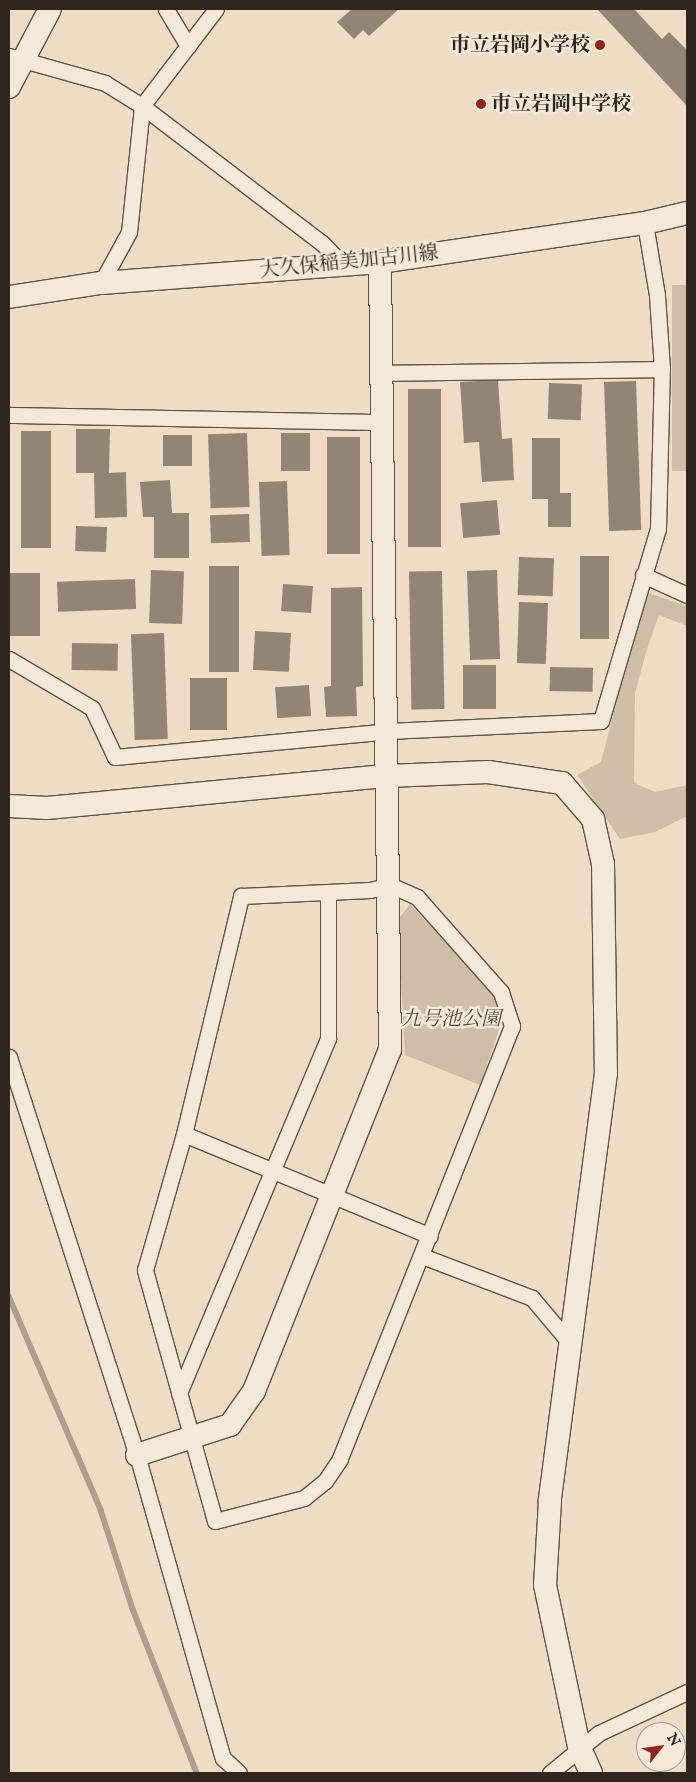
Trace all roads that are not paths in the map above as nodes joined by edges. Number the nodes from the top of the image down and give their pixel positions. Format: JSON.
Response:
{"nodes":[{"id":1,"x":50,"y":9,"type":"edge"},
{"id":2,"x":166,"y":9,"type":"edge"},
{"id":3,"x":216,"y":9,"type":"edge"},
{"id":4,"x":188,"y":46,"type":"junction"},
{"id":5,"x":15,"y":57,"type":"edge"},
{"id":6,"x":9,"y":87,"type":"edge"},
{"id":7,"x":142,"y":106,"type":"junction"},
{"id":8,"x":687,"y":213,"type":"edge"},
{"id":9,"x":645,"y":223,"type":"junction"},
{"id":10,"x":380,"y":262,"type":"junction"},
{"id":11,"x":342,"y":264,"type":"junction"},
{"id":12,"x":101,"y":283,"type":"junction"},
{"id":13,"x":9,"y":297,"type":"edge"},
{"id":14,"x":662,"y":369,"type":"junction"},
{"id":15,"x":382,"y":373,"type":"junction"},
{"id":16,"x":9,"y":415,"type":"edge"},
{"id":17,"x":382,"y":422,"type":"junction"},
{"id":18,"x":643,"y":575,"type":"junction"},
{"id":19,"x":687,"y":595,"type":"edge"},
{"id":20,"x":9,"y":659,"type":"edge"},
{"id":21,"x":388,"y":732,"type":"junction"},
{"id":22,"x":387,"y":776,"type":"junction"},
{"id":23,"x":9,"y":806,"type":"edge"},
{"id":24,"x":390,"y":885,"type":"junction"},
{"id":25,"x":328,"y":892,"type":"junction"},
{"id":26,"x":9,"y":1057,"type":"edge"},
{"id":27,"x":184,"y":1134,"type":"junction"},
{"id":28,"x":273,"y":1171,"type":"junction"},
{"id":29,"x":332,"y":1197,"type":"junction"},
{"id":30,"x":430,"y":1236,"type":"junction"},
{"id":31,"x":422,"y":1256,"type":"junction"},
{"id":32,"x":570,"y":1343,"type":"junction"},
{"id":33,"x":179,"y":1393,"type":"junction"},
{"id":34,"x":192,"y":1440,"type":"junction"},
{"id":35,"x":137,"y":1455,"type":"junction"},
{"id":36,"x":687,"y":1692,"type":"edge"},
{"id":37,"x":579,"y":1746,"type":"junction"},
{"id":38,"x":239,"y":1773,"type":"edge"},
{"id":39,"x":550,"y":1773,"type":"edge"},
{"id":40,"x":591,"y":1773,"type":"edge"}],
"edges":[{"from":1,"to":5,"type":"street"},
{"from":2,"to":4,"type":"street"},
{"from":3,"to":4,"type":"street"},
{"from":4,"to":7,"type":"street"},
{"from":5,"to":6,"type":"street"},
{"from":5,"to":7,"type":"street"},
{"from":7,"to":11,"type":"street"},
{"from":7,"to":12,"type":"street"},
{"from":8,"to":9,"type":"street","name":"大久保稲美加古川線"},
{"from":9,"to":10,"type":"street","name":"大久保稲美加古川線"},
{"from":9,"to":14,"type":"street"},
{"from":10,"to":11,"type":"street","name":"大久保稲美加古川線"},
{"from":10,"to":15,"type":"street"},
{"from":11,"to":12,"type":"street","name":"大久保稲美加古川線"},
{"from":12,"to":13,"type":"street","name":"大久保稲美加古川線"},
{"from":14,"to":15,"type":"street"},
{"from":14,"to":18,"type":"street"},
{"from":15,"to":17,"type":"street"},
{"from":16,"to":17,"type":"street"},
{"from":17,"to":21,"type":"street"},
{"from":18,"to":19,"type":"street"},
{"from":18,"to":21,"type":"street"},
{"from":20,"to":21,"type":"street"},
{"from":21,"to":22,"type":"street"},
{"from":22,"to":23,"type":"street"},
{"from":22,"to":24,"type":"street"},
{"from":22,"to":32,"type":"street"},
{"from":24,"to":25,"type":"street"},
{"from":24,"to":29,"type":"street"},
{"from":24,"to":30,"type":"street"},
{"from":25,"to":27,"type":"street"},
{"from":25,"to":28,"type":"street"},
{"from":26,"to":35,"type":"street"},
{"from":27,"to":28,"type":"street"},
{"from":27,"to":33,"type":"street"},
{"from":28,"to":29,"type":"street"},
{"from":28,"to":33,"type":"street"},
{"from":29,"to":30,"type":"street"},
{"from":29,"to":34,"type":"street"},
{"from":30,"to":31,"type":"street"},
{"from":31,"to":32,"type":"street"},
{"from":31,"to":34,"type":"street"},
{"from":32,"to":37,"type":"street"},
{"from":33,"to":34,"type":"street"},
{"from":34,"to":35,"type":"street"},
{"from":35,"to":38,"type":"street"},
{"from":36,"to":37,"type":"street"},
{"from":37,"to":39,"type":"street"},
{"from":37,"to":40,"type":"street"}]}
